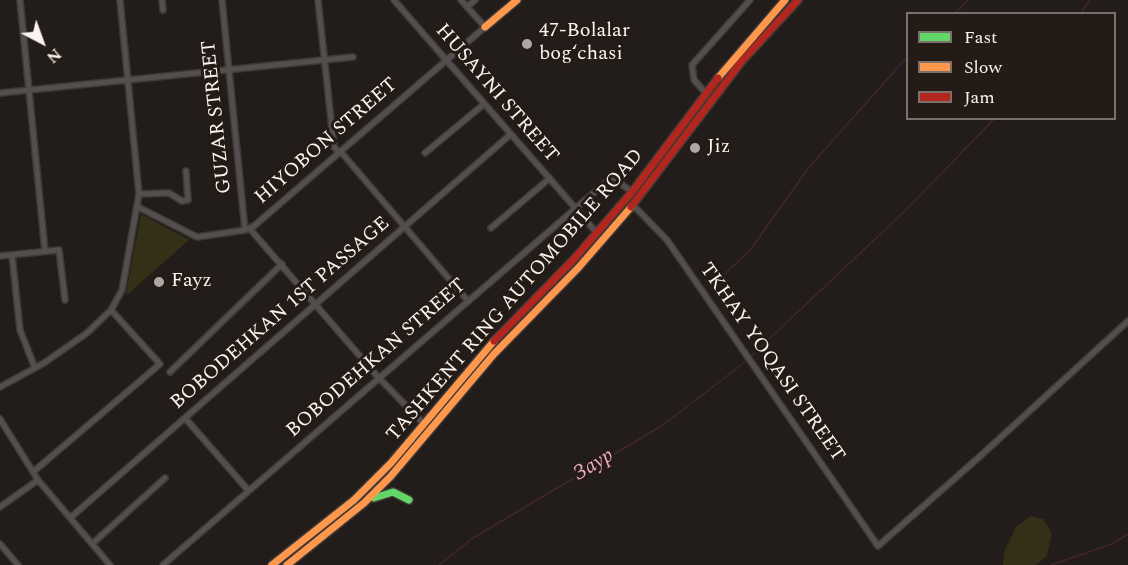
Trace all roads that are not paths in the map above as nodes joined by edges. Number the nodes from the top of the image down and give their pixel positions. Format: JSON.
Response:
{"nodes":[{"id":1,"x":20,"y":0,"type":"edge"},
{"id":2,"x":120,"y":0,"type":"edge"},
{"id":3,"x":162,"y":0,"type":"edge"},
{"id":4,"x":222,"y":0,"type":"edge"},
{"id":5,"x":318,"y":0,"type":"edge"},
{"id":6,"x":394,"y":0,"type":"edge"},
{"id":7,"x":461,"y":0,"type":"edge"},
{"id":8,"x":475,"y":0,"type":"edge"},
{"id":9,"x":517,"y":0,"type":"edge"},
{"id":10,"x":750,"y":0,"type":"edge"},
{"id":11,"x":785,"y":0,"type":"edge"},
{"id":12,"x":798,"y":0,"type":"edge"},
{"id":13,"x":467,"y":7,"type":"junction"},
{"id":14,"x":163,"y":10,"type":"dead end"},
{"id":15,"x":485,"y":27,"type":"junction"},
{"id":16,"x":353,"y":57,"type":"dead end"},
{"id":17,"x":324,"y":59,"type":"junction"},
{"id":18,"x":447,"y":60,"type":"junction"},
{"id":19,"x":228,"y":68,"type":"junction"},
{"id":20,"x":129,"y":78,"type":"junction"},
{"id":21,"x":29,"y":89,"type":"junction"},
{"id":22,"x":0,"y":93,"type":"edge"},
{"id":23,"x":706,"y":93,"type":"junction"},
{"id":24,"x":713,"y":99,"type":"junction"},
{"id":25,"x":484,"y":104,"type":"junction"},
{"id":26,"x":512,"y":134,"type":"junction"},
{"id":27,"x":340,"y":153,"type":"junction"},
{"id":28,"x":425,"y":153,"type":"dead end"},
{"id":29,"x":186,"y":171,"type":"dead end"},
{"id":30,"x":550,"y":178,"type":"junction"},
{"id":31,"x":632,"y":192,"type":"junction"},
{"id":32,"x":139,"y":194,"type":"junction"},
{"id":33,"x":633,"y":205,"type":"junction"},
{"id":34,"x":138,"y":207,"type":"junction"},
{"id":35,"x":576,"y":208,"type":"junction"},
{"id":36,"x":405,"y":226,"type":"junction"},
{"id":37,"x":491,"y":228,"type":"dead end"},
{"id":38,"x":248,"y":229,"type":"junction"},
{"id":39,"x":597,"y":233,"type":"junction"},
{"id":40,"x":45,"y":251,"type":"junction"},
{"id":41,"x":12,"y":255,"type":"junction"},
{"id":42,"x":0,"y":256,"type":"edge"},
{"id":43,"x":282,"y":264,"type":"junction"},
{"id":44,"x":538,"y":296,"type":"junction"},
{"id":45,"x":65,"y":300,"type":"dead end"},
{"id":46,"x":468,"y":301,"type":"junction"},
{"id":47,"x":545,"y":302,"type":"junction"},
{"id":48,"x":316,"y":304,"type":"junction"},
{"id":49,"x":111,"y":310,"type":"junction"},
{"id":50,"x":1128,"y":321,"type":"edge"},
{"id":51,"x":35,"y":368,"type":"junction"},
{"id":52,"x":170,"y":372,"type":"dead end"},
{"id":53,"x":378,"y":377,"type":"junction"},
{"id":54,"x":0,"y":387,"type":"edge"},
{"id":55,"x":185,"y":418,"type":"junction"},
{"id":56,"x":0,"y":419,"type":"edge"},
{"id":57,"x":424,"y":424,"type":"junction"},
{"id":58,"x":33,"y":472,"type":"junction"},
{"id":59,"x":165,"y":478,"type":"dead end"},
{"id":60,"x":38,"y":480,"type":"junction"},
{"id":61,"x":248,"y":490,"type":"junction"},
{"id":62,"x":409,"y":500,"type":"dead end"},
{"id":63,"x":364,"y":503,"type":"junction"},
{"id":64,"x":0,"y":507,"type":"edge"},
{"id":65,"x":70,"y":518,"type":"junction"},
{"id":66,"x":0,"y":544,"type":"edge"},
{"id":67,"x":92,"y":544,"type":"junction"},
{"id":68,"x":274,"y":564,"type":"edge"},
{"id":69,"x":18,"y":565,"type":"edge"},
{"id":70,"x":110,"y":565,"type":"edge"},
{"id":71,"x":163,"y":565,"type":"edge"},
{"id":72,"x":287,"y":565,"type":"edge"}],
"edges":[{"from":1,"to":21,"type":"street"},
{"from":2,"to":20,"type":"street"},
{"from":3,"to":14,"type":"street"},
{"from":4,"to":19,"type":"street","name":"GUZAR STREET"},
{"from":5,"to":17,"type":"street"},
{"from":6,"to":18,"type":"street","name":"HUSAYNI STREET"},
{"from":7,"to":13,"type":"street"},
{"from":8,"to":13,"type":"street"},
{"from":9,"to":15,"type":"main road","name":"HIYOBON STREET"},
{"from":10,"to":23,"type":"street"},
{"from":11,"to":23,"type":"main road","name":"TASHKENT RING AUTOMOBILE ROAD"},
{"from":12,"to":24,"type":"main road","name":"TASHKENT RING AUTOMOBILE ROAD"},
{"from":13,"to":15,"type":"street"},
{"from":15,"to":18,"type":"street","name":"HIYOBON STREET"},
{"from":16,"to":17,"type":"street"},
{"from":17,"to":19,"type":"street"},
{"from":17,"to":27,"type":"street"},
{"from":18,"to":25,"type":"street","name":"HUSAYNI STREET"},
{"from":18,"to":27,"type":"street","name":"HIYOBON STREET"},
{"from":19,"to":20,"type":"street"},
{"from":19,"to":38,"type":"street","name":"GUZAR STREET"},
{"from":20,"to":21,"type":"street"},
{"from":20,"to":32,"type":"street"},
{"from":21,"to":22,"type":"street"},
{"from":21,"to":40,"type":"street"},
{"from":23,"to":24,"type":"main road"},
{"from":23,"to":31,"type":"main road","name":"TASHKENT RING AUTOMOBILE ROAD"},
{"from":24,"to":33,"type":"main road","name":"TASHKENT RING AUTOMOBILE ROAD"},
{"from":25,"to":26,"type":"street","name":"HUSAYNI STREET"},
{"from":25,"to":28,"type":"street"},
{"from":26,"to":30,"type":"street","name":"HUSAYNI STREET"},
{"from":26,"to":36,"type":"street","name":"BOBODEHKAN 1ST PASSAGE"},
{"from":27,"to":36,"type":"street"},
{"from":27,"to":38,"type":"street","name":"HIYOBON STREET"},
{"from":29,"to":32,"type":"street"},
{"from":30,"to":35,"type":"street","name":"HUSAYNI STREET"},
{"from":30,"to":37,"type":"street"},
{"from":31,"to":35,"type":"street","name":"BOBODEHKAN STREET"},
{"from":31,"to":39,"type":"main road","name":"TASHKENT RING AUTOMOBILE ROAD"},
{"from":32,"to":34,"type":"street"},
{"from":33,"to":47,"type":"main road","name":"TASHKENT RING AUTOMOBILE ROAD"},
{"from":33,"to":50,"type":"street","name":"TKHAY YOQASI STREET"},
{"from":34,"to":38,"type":"street","name":"HIYOBON STREET"},
{"from":34,"to":49,"type":"street"},
{"from":35,"to":39,"type":"street","name":"HUSAYNI STREET"},
{"from":35,"to":46,"type":"street","name":"BOBODEHKAN STREET"},
{"from":36,"to":46,"type":"street"},
{"from":36,"to":48,"type":"street","name":"BOBODEHKAN 1ST PASSAGE"},
{"from":38,"to":43,"type":"street"},
{"from":39,"to":44,"type":"main road","name":"TASHKENT RING AUTOMOBILE ROAD"},
{"from":40,"to":41,"type":"street"},
{"from":40,"to":45,"type":"street"},
{"from":41,"to":42,"type":"street"},
{"from":41,"to":51,"type":"street"},
{"from":43,"to":48,"type":"street"},
{"from":43,"to":52,"type":"street"},
{"from":44,"to":47,"type":"main road"},
{"from":44,"to":57,"type":"main road","name":"TASHKENT RING AUTOMOBILE ROAD"},
{"from":46,"to":53,"type":"street","name":"BOBODEHKAN STREET"},
{"from":47,"to":63,"type":"main road","name":"TASHKENT RING AUTOMOBILE ROAD"},
{"from":48,"to":53,"type":"street"},
{"from":48,"to":55,"type":"street","name":"BOBODEHKAN 1ST PASSAGE"},
{"from":49,"to":51,"type":"street"},
{"from":49,"to":58,"type":"street"},
{"from":51,"to":54,"type":"street"},
{"from":53,"to":57,"type":"street"},
{"from":53,"to":61,"type":"street","name":"BOBODEHKAN STREET"},
{"from":55,"to":61,"type":"street"},
{"from":55,"to":65,"type":"street","name":"BOBODEHKAN 1ST PASSAGE"},
{"from":56,"to":58,"type":"street"},
{"from":57,"to":68,"type":"main road","name":"TASHKENT RING AUTOMOBILE ROAD"},
{"from":58,"to":60,"type":"street"},
{"from":59,"to":67,"type":"street"},
{"from":60,"to":64,"type":"street"},
{"from":60,"to":65,"type":"street"},
{"from":61,"to":71,"type":"street","name":"BOBODEHKAN STREET"},
{"from":62,"to":63,"type":"main road"},
{"from":63,"to":72,"type":"main road","name":"TASHKENT RING AUTOMOBILE ROAD"},
{"from":65,"to":67,"type":"street"},
{"from":66,"to":69,"type":"street"},
{"from":67,"to":70,"type":"street"}]}
